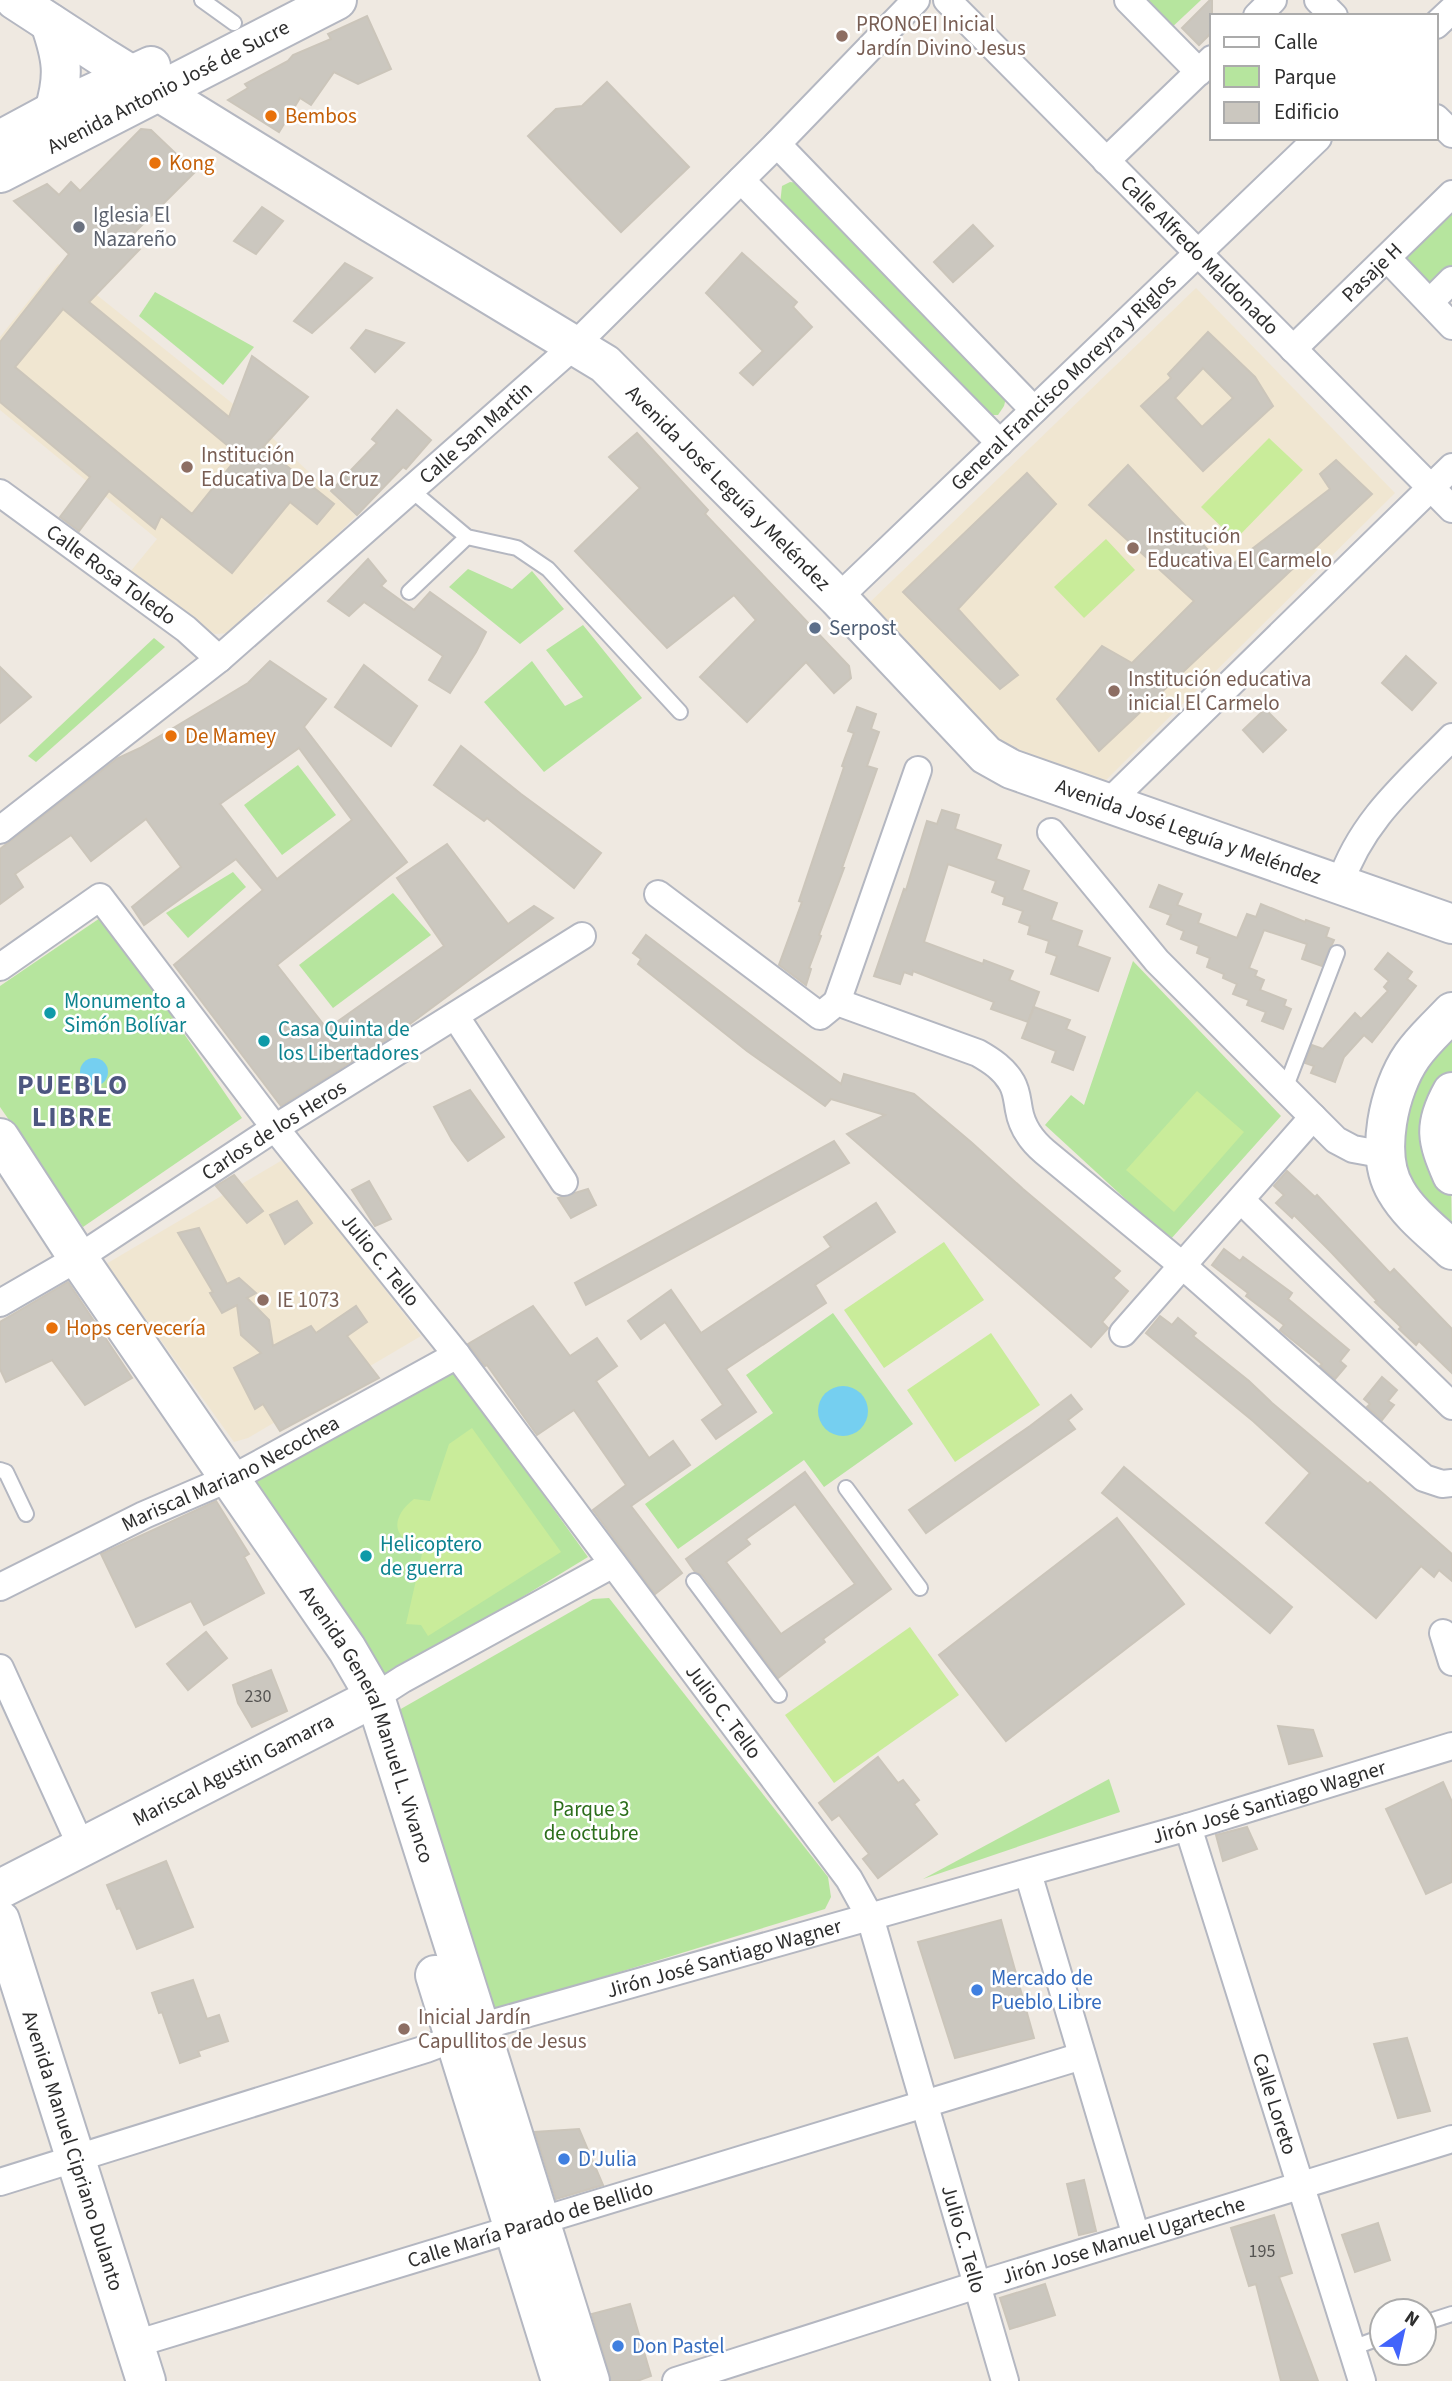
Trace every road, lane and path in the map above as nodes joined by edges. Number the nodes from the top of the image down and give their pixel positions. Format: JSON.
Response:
{"nodes":[{"id":1,"x":15,"y":0,"type":"edge"},
{"id":2,"x":202,"y":0,"type":"edge"},
{"id":3,"x":280,"y":0,"type":"edge"},
{"id":4,"x":337,"y":0,"type":"edge"},
{"id":5,"x":916,"y":0,"type":"edge"},
{"id":6,"x":947,"y":0,"type":"edge"},
{"id":7,"x":1128,"y":0,"type":"edge"},
{"id":8,"x":1273,"y":0,"type":"edge"},
{"id":9,"x":1318,"y":0,"type":"edge"},
{"id":10,"x":1452,"y":10,"type":"edge"},
{"id":11,"x":1258,"y":14,"type":"edge"},
{"id":12,"x":1332,"y":14,"type":"edge"},
{"id":13,"x":50,"y":23,"type":"junction"},
{"id":14,"x":234,"y":23,"type":"junction"},
{"id":15,"x":1438,"y":23,"type":"edge"},
{"id":16,"x":1206,"y":65,"type":"edge"},
{"id":17,"x":146,"y":83,"type":"junction"},
{"id":18,"x":54,"y":111,"type":"junction"},
{"id":19,"x":1438,"y":120,"type":"edge"},
{"id":20,"x":1452,"y":134,"type":"edge"},
{"id":21,"x":0,"y":140,"type":"edge"},
{"id":22,"x":1316,"y":140,"type":"edge"},
{"id":23,"x":777,"y":144,"type":"junction"},
{"id":24,"x":1107,"y":161,"type":"junction"},
{"id":25,"x":0,"y":173,"type":"edge"},
{"id":26,"x":741,"y":180,"type":"junction"},
{"id":27,"x":1452,"y":194,"type":"edge"},
{"id":28,"x":1199,"y":253,"type":"junction"},
{"id":29,"x":1387,"y":258,"type":"junction"},
{"id":30,"x":1452,"y":280,"type":"edge"},
{"id":31,"x":1430,"y":302,"type":"junction"},
{"id":32,"x":1452,"y":326,"type":"edge"},
{"id":33,"x":575,"y":345,"type":"junction"},
{"id":34,"x":1293,"y":349,"type":"junction"},
{"id":35,"x":1034,"y":410,"type":"junction"},
{"id":36,"x":1000,"y":443,"type":"junction"},
{"id":37,"x":1452,"y":467,"type":"edge"},
{"id":38,"x":1430,"y":488,"type":"junction"},
{"id":39,"x":410,"y":489,"type":"junction"},
{"id":40,"x":0,"y":494,"type":"edge"},
{"id":41,"x":1452,"y":509,"type":"edge"},
{"id":42,"x":467,"y":537,"type":"junction"},
{"id":43,"x":409,"y":592,"type":"dead end"},
{"id":44,"x":838,"y":598,"type":"junction"},
{"id":45,"x":219,"y":659,"type":"junction"},
{"id":46,"x":680,"y":712,"type":"dead end"},
{"id":47,"x":1452,"y":737,"type":"edge"},
{"id":48,"x":918,"y":770,"type":"dead end"},
{"id":49,"x":1109,"y":802,"type":"junction"},
{"id":50,"x":0,"y":830,"type":"edge"},
{"id":51,"x":1051,"y":832,"type":"dead end"},
{"id":52,"x":1340,"y":884,"type":"junction"},
{"id":53,"x":658,"y":894,"type":"dead end"},
{"id":54,"x":1452,"y":924,"type":"edge"},
{"id":55,"x":582,"y":936,"type":"dead end"},
{"id":56,"x":1336,"y":953,"type":"dead end"},
{"id":57,"x":0,"y":967,"type":"edge"},
{"id":58,"x":837,"y":1002,"type":"junction"},
{"id":59,"x":1452,"y":1012,"type":"edge"},
{"id":60,"x":456,"y":1017,"type":"junction"},
{"id":61,"x":1285,"y":1089,"type":"junction"},
{"id":62,"x":1452,"y":1092,"type":"edge"},
{"id":63,"x":1313,"y":1117,"type":"junction"},
{"id":64,"x":275,"y":1128,"type":"junction"},
{"id":65,"x":0,"y":1138,"type":"edge"},
{"id":66,"x":1386,"y":1155,"type":"junction"},
{"id":67,"x":1452,"y":1175,"type":"edge"},
{"id":68,"x":564,"y":1182,"type":"dead end"},
{"id":69,"x":1242,"y":1200,"type":"junction"},
{"id":70,"x":1452,"y":1251,"type":"edge"},
{"id":71,"x":78,"y":1258,"type":"junction"},
{"id":72,"x":1183,"y":1266,"type":"junction"},
{"id":73,"x":0,"y":1303,"type":"edge"},
{"id":74,"x":1124,"y":1333,"type":"dead end"},
{"id":75,"x":457,"y":1355,"type":"junction"},
{"id":76,"x":1452,"y":1406,"type":"edge"},
{"id":77,"x":0,"y":1470,"type":"edge"},
{"id":78,"x":230,"y":1478,"type":"junction"},
{"id":79,"x":1452,"y":1483,"type":"edge"},
{"id":80,"x":846,"y":1488,"type":"dead end"},
{"id":81,"x":26,"y":1514,"type":"dead end"},
{"id":82,"x":613,"y":1564,"type":"junction"},
{"id":83,"x":695,"y":1581,"type":"dead end"},
{"id":84,"x":0,"y":1587,"type":"edge"},
{"id":85,"x":920,"y":1588,"type":"dead end"},
{"id":86,"x":1443,"y":1633,"type":"dead end"},
{"id":87,"x":1452,"y":1661,"type":"edge"},
{"id":88,"x":0,"y":1668,"type":"edge"},
{"id":89,"x":779,"y":1695,"type":"dead end"},
{"id":90,"x":363,"y":1704,"type":"junction"},
{"id":91,"x":1452,"y":1746,"type":"edge"},
{"id":92,"x":1188,"y":1827,"type":"junction"},
{"id":93,"x":82,"y":1848,"type":"junction"},
{"id":94,"x":1028,"y":1873,"type":"junction"},
{"id":95,"x":0,"y":1889,"type":"edge"},
{"id":96,"x":870,"y":1917,"type":"junction"},
{"id":97,"x":0,"y":1920,"type":"edge"},
{"id":98,"x":468,"y":2032,"type":"junction"},
{"id":99,"x":1082,"y":2056,"type":"junction"},
{"id":100,"x":924,"y":2103,"type":"junction"},
{"id":101,"x":1452,"y":2139,"type":"edge"},
{"id":102,"x":76,"y":2159,"type":"junction"},
{"id":103,"x":0,"y":2182,"type":"edge"},
{"id":104,"x":1302,"y":2185,"type":"junction"},
{"id":105,"x":527,"y":2225,"type":"junction"},
{"id":106,"x":1136,"y":2236,"type":"junction"},
{"id":107,"x":977,"y":2285,"type":"junction"},
{"id":108,"x":1368,"y":2342,"type":"edge"},
{"id":109,"x":135,"y":2344,"type":"junction"},
{"id":110,"x":1352,"y":2348,"type":"junction"},
{"id":111,"x":146,"y":2381,"type":"edge"},
{"id":112,"x":561,"y":2381,"type":"edge"},
{"id":113,"x":590,"y":2381,"type":"edge"},
{"id":114,"x":676,"y":2381,"type":"edge"},
{"id":115,"x":1005,"y":2381,"type":"edge"},
{"id":116,"x":1362,"y":2381,"type":"edge"}],
"edges":[{"from":1,"to":13,"type":"street","name":"Avenida José Leguía y Meléndez"},
{"from":2,"to":14,"type":"lane"},
{"from":3,"to":14,"type":"street","name":"Avenida Antonio José de Sucre"},
{"from":4,"to":17,"type":"street","name":"Avenida Antonio José de Sucre"},
{"from":5,"to":23,"type":"street","name":"Calle San Martin"},
{"from":6,"to":24,"type":"street","name":"Calle Alfredo Maldonado"},
{"from":7,"to":16,"type":"street"},
{"from":8,"to":11,"type":"street"},
{"from":9,"to":12,"type":"street"},
{"from":10,"to":15,"type":"street"},
{"from":13,"to":17,"type":"street","name":"Avenida José Leguía y Meléndez"},
{"from":13,"to":18,"type":"street"},
{"from":14,"to":17,"type":"street","name":"Avenida Antonio José de Sucre"},
{"from":16,"to":24,"type":"street"},
{"from":17,"to":18,"type":"street","name":"Avenida Antonio José de Sucre"},
{"from":17,"to":25,"type":"street","name":"Avenida Antonio José de Sucre"},
{"from":17,"to":33,"type":"street","name":"Avenida José Leguía y Meléndez"},
{"from":18,"to":21,"type":"street","name":"Avenida Antonio José de Sucre"},
{"from":19,"to":20,"type":"street"},
{"from":22,"to":28,"type":"street","name":"General Francisco Moreyra y Riglos"},
{"from":23,"to":26,"type":"street","name":"Calle San Martin"},
{"from":23,"to":35,"type":"street"},
{"from":24,"to":28,"type":"street","name":"Calle Alfredo Maldonado"},
{"from":26,"to":33,"type":"street","name":"Calle San Martin"},
{"from":26,"to":36,"type":"street"},
{"from":27,"to":29,"type":"street","name":"Pasaje H"},
{"from":28,"to":34,"type":"street","name":"Calle Alfredo Maldonado"},
{"from":28,"to":35,"type":"street","name":"General Francisco Moreyra y Riglos"},
{"from":29,"to":31,"type":"street"},
{"from":29,"to":34,"type":"street","name":"Pasaje H"},
{"from":30,"to":31,"type":"street"},
{"from":31,"to":32,"type":"street"},
{"from":33,"to":39,"type":"street","name":"Calle San Martin"},
{"from":33,"to":44,"type":"street","name":"Avenida José Leguía y Meléndez"},
{"from":34,"to":38,"type":"street","name":"Calle Alfredo Maldonado"},
{"from":35,"to":36,"type":"street","name":"General Francisco Moreyra y Riglos"},
{"from":36,"to":44,"type":"street","name":"General Francisco Moreyra y Riglos"},
{"from":37,"to":38,"type":"street"},
{"from":38,"to":41,"type":"street","name":"Calle Alfredo Maldonado"},
{"from":38,"to":49,"type":"street"},
{"from":39,"to":42,"type":"lane"},
{"from":39,"to":45,"type":"street","name":"Calle San Martin"},
{"from":40,"to":45,"type":"street","name":"Calle Rosa Toledo"},
{"from":42,"to":43,"type":"lane"},
{"from":42,"to":46,"type":"lane"},
{"from":44,"to":49,"type":"street","name":"Avenida José Leguía y Meléndez"},
{"from":45,"to":50,"type":"street","name":"Calle San Martin"},
{"from":47,"to":52,"type":"street"},
{"from":48,"to":58,"type":"street"},
{"from":49,"to":52,"type":"street","name":"Avenida José Leguía y Meléndez"},
{"from":51,"to":61,"type":"street"},
{"from":52,"to":54,"type":"street","name":"Avenida José Leguía y Meléndez"},
{"from":53,"to":58,"type":"street"},
{"from":55,"to":60,"type":"street","name":"Carlos de los Heros"},
{"from":56,"to":61,"type":"lane"},
{"from":57,"to":64,"type":"street","name":"Julio C. Tello"},
{"from":58,"to":72,"type":"street"},
{"from":59,"to":66,"type":"street"},
{"from":60,"to":64,"type":"street","name":"Carlos de los Heros"},
{"from":60,"to":68,"type":"street"},
{"from":61,"to":63,"type":"street"},
{"from":62,"to":67,"type":"street"},
{"from":63,"to":66,"type":"street"},
{"from":63,"to":69,"type":"street"},
{"from":64,"to":71,"type":"street","name":"Carlos de los Heros"},
{"from":64,"to":75,"type":"street","name":"Julio C. Tello"},
{"from":65,"to":71,"type":"street","name":"Avenida General Manuel L. Vivanco"},
{"from":66,"to":70,"type":"street"},
{"from":69,"to":72,"type":"street"},
{"from":69,"to":76,"type":"street"},
{"from":71,"to":73,"type":"street","name":"Carlos de los Heros"},
{"from":71,"to":78,"type":"street","name":"Avenida General Manuel L. Vivanco"},
{"from":72,"to":74,"type":"street"},
{"from":72,"to":79,"type":"street"},
{"from":75,"to":78,"type":"street","name":"Mariscal Mariano Necochea"},
{"from":75,"to":82,"type":"street","name":"Julio C. Tello"},
{"from":77,"to":81,"type":"lane"},
{"from":78,"to":84,"type":"street","name":"Mariscal Mariano Necochea"},
{"from":78,"to":90,"type":"street","name":"Avenida General Manuel L. Vivanco"},
{"from":80,"to":85,"type":"lane"},
{"from":82,"to":90,"type":"street","name":"Mariscal Agustin Gamarra"},
{"from":82,"to":96,"type":"street","name":"Julio C. Tello"},
{"from":83,"to":89,"type":"lane"},
{"from":86,"to":87,"type":"street"},
{"from":88,"to":93,"type":"street"},
{"from":90,"to":93,"type":"street","name":"Mariscal Agustin Gamarra"},
{"from":90,"to":98,"type":"street","name":"Avenida General Manuel L. Vivanco"},
{"from":91,"to":92,"type":"street","name":"Jirón José Santiago Wagner"},
{"from":92,"to":94,"type":"street","name":"Jirón José Santiago Wagner"},
{"from":92,"to":104,"type":"street","name":"Calle Loreto"},
{"from":93,"to":95,"type":"street","name":"Mariscal Agustin Gamarra"},
{"from":94,"to":96,"type":"street","name":"Jirón José Santiago Wagner"},
{"from":94,"to":99,"type":"street"},
{"from":96,"to":98,"type":"street","name":"Jirón José Santiago Wagner"},
{"from":96,"to":100,"type":"street","name":"Julio C. Tello"},
{"from":97,"to":102,"type":"street","name":"Avenida Manuel Cipriano Dulanto"},
{"from":98,"to":102,"type":"street","name":"Jirón José Santiago Wagner"},
{"from":98,"to":105,"type":"street","name":"Avenida General Manuel L. Vivanco"},
{"from":99,"to":100,"type":"street","name":"Calle María Parado de Bellido"},
{"from":99,"to":106,"type":"street"},
{"from":100,"to":105,"type":"street","name":"Calle María Parado de Bellido"},
{"from":100,"to":107,"type":"street","name":"Julio C. Tello"},
{"from":101,"to":104,"type":"street","name":"Jirón Jose Manuel Ugarteche"},
{"from":102,"to":103,"type":"street","name":"Jirón José Santiago Wagner"},
{"from":102,"to":109,"type":"street","name":"Avenida Manuel Cipriano Dulanto"},
{"from":104,"to":106,"type":"street","name":"Jirón Jose Manuel Ugarteche"},
{"from":104,"to":110,"type":"street","name":"Calle Loreto"},
{"from":105,"to":109,"type":"street","name":"Calle María Parado de Bellido"},
{"from":105,"to":112,"type":"street","name":"Avenida General Manuel L. Vivanco"},
{"from":105,"to":113,"type":"street","name":"Avenida General Manuel L. Vivanco"},
{"from":106,"to":107,"type":"street","name":"Jirón Jose Manuel Ugarteche"},
{"from":107,"to":114,"type":"street","name":"Jirón Jose Manuel Ugarteche"},
{"from":107,"to":115,"type":"street","name":"Julio C. Tello"},
{"from":108,"to":110,"type":"lane"},
{"from":109,"to":111,"type":"street","name":"Avenida Manuel Cipriano Dulanto"},
{"from":110,"to":116,"type":"street","name":"Calle Loreto"}]}
